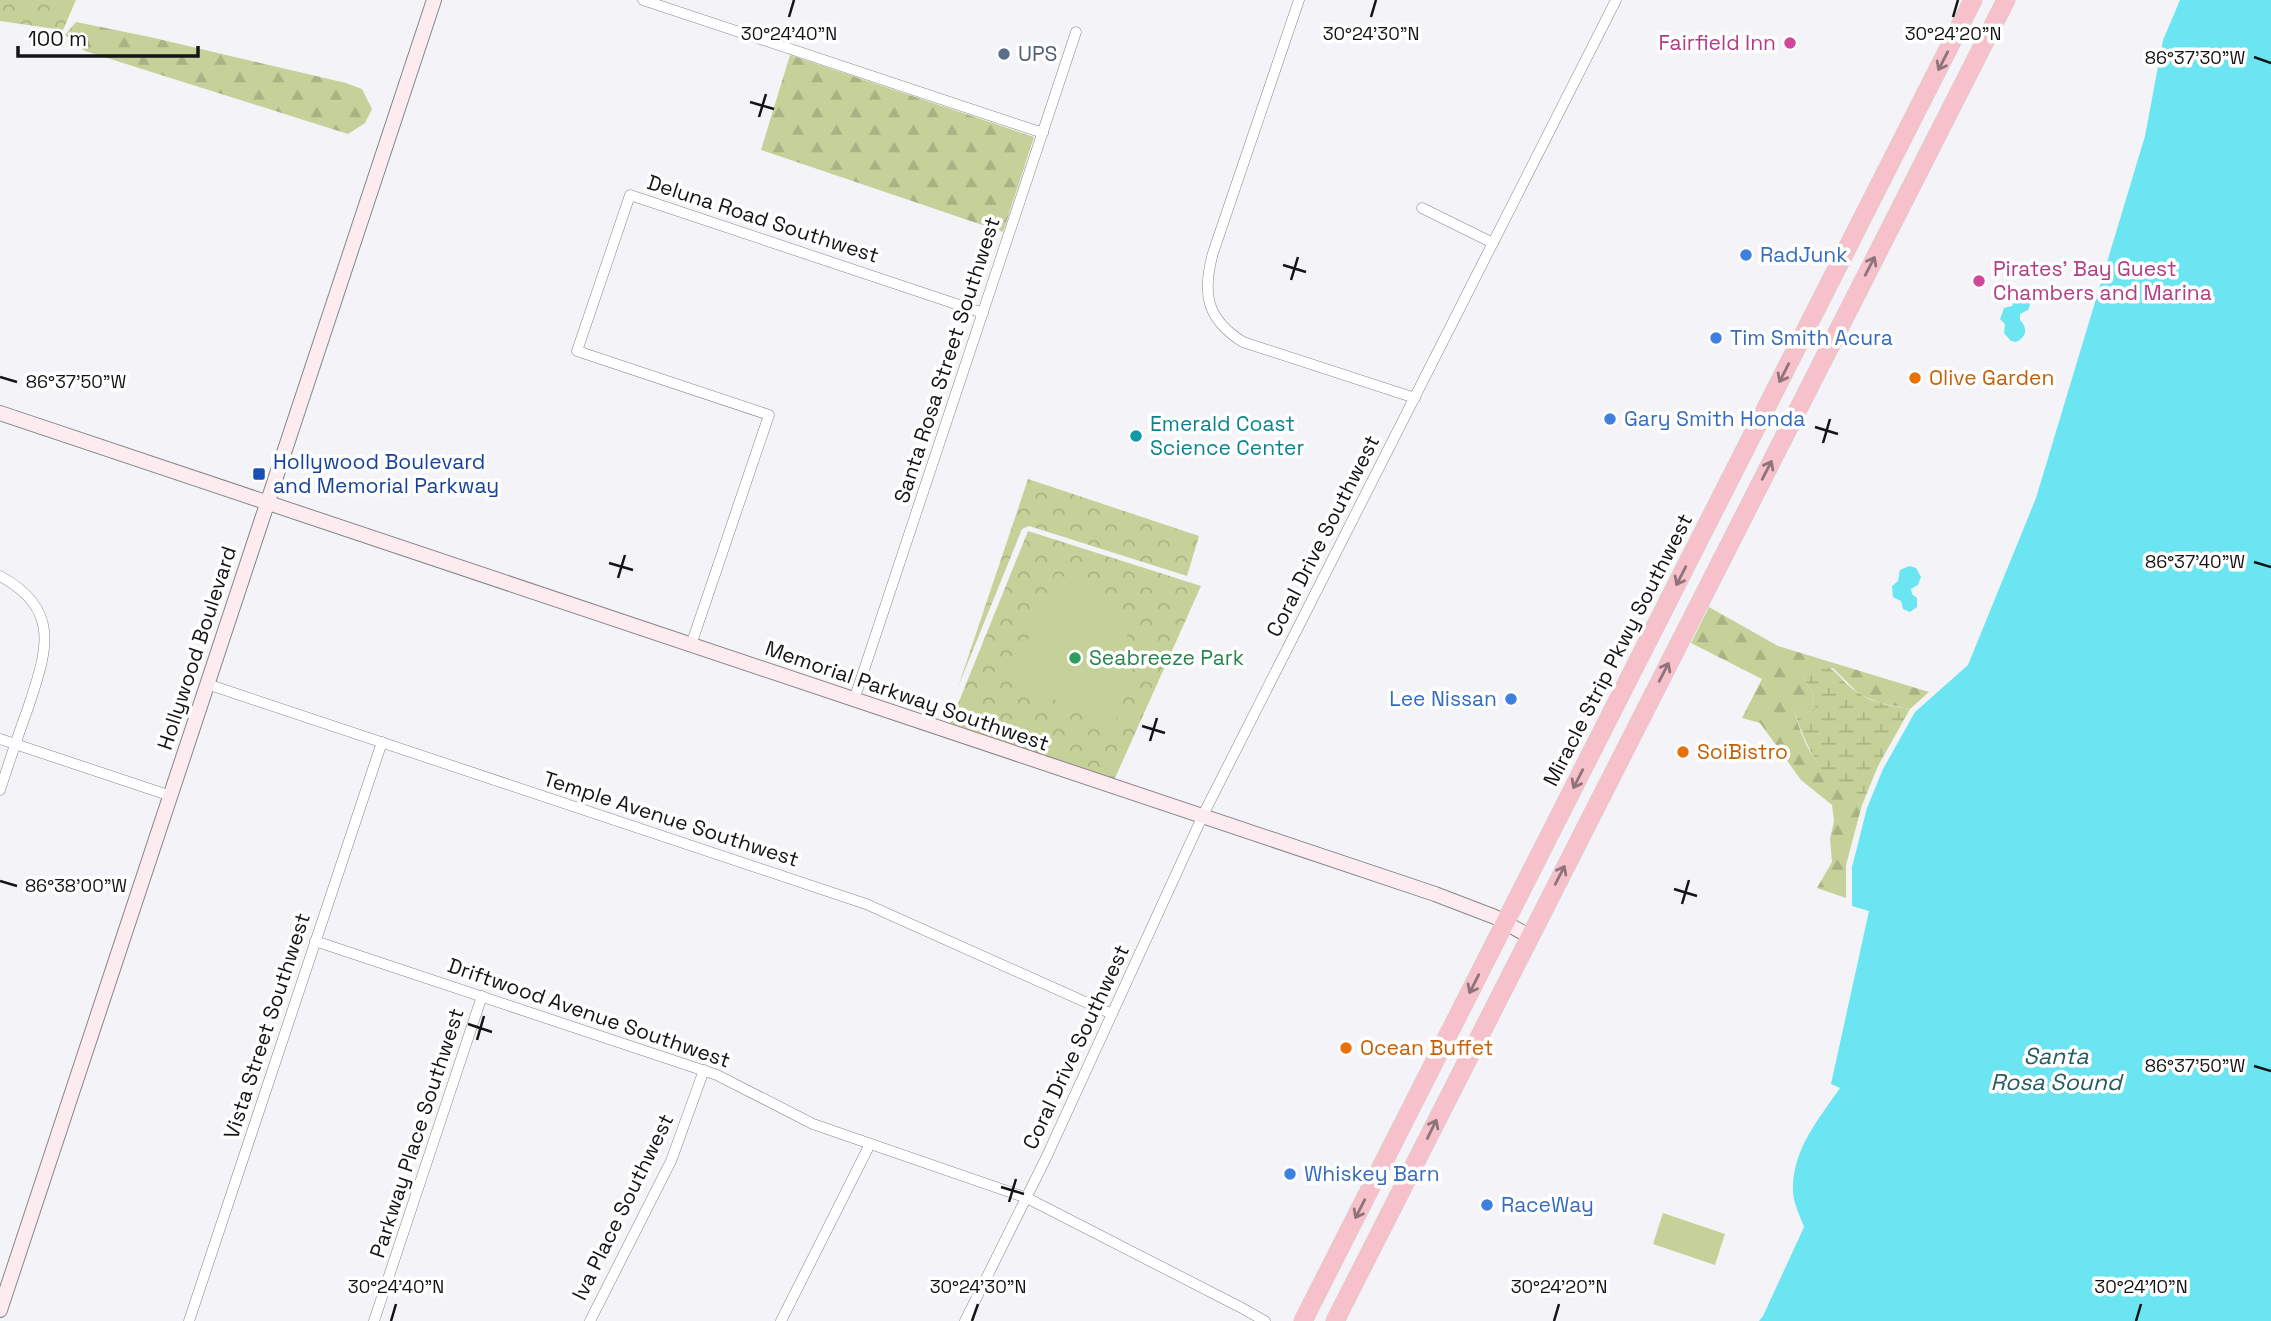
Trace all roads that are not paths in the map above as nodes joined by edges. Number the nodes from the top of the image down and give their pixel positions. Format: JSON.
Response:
{"nodes":[{"id":1,"x":434,"y":0,"type":"edge"},
{"id":2,"x":643,"y":0,"type":"edge"},
{"id":3,"x":1298,"y":0,"type":"edge"},
{"id":4,"x":1616,"y":0,"type":"edge"},
{"id":5,"x":1973,"y":0,"type":"edge"},
{"id":6,"x":2006,"y":0,"type":"edge"},
{"id":7,"x":1076,"y":32,"type":"dead end"},
{"id":8,"x":1043,"y":133,"type":"junction"},
{"id":9,"x":1422,"y":208,"type":"dead end"},
{"id":10,"x":1493,"y":243,"type":"junction"},
{"id":11,"x":983,"y":313,"type":"junction"},
{"id":12,"x":1415,"y":398,"type":"junction"},
{"id":13,"x":0,"y":414,"type":"edge"},
{"id":14,"x":268,"y":502,"type":"junction"},
{"id":15,"x":0,"y":576,"type":"edge"},
{"id":16,"x":691,"y":646,"type":"junction"},
{"id":17,"x":207,"y":684,"type":"junction"},
{"id":18,"x":854,"y":700,"type":"junction"},
{"id":19,"x":0,"y":739,"type":"edge"},
{"id":20,"x":382,"y":742,"type":"junction"},
{"id":21,"x":15,"y":744,"type":"junction"},
{"id":22,"x":0,"y":790,"type":"edge"},
{"id":23,"x":171,"y":796,"type":"junction"},
{"id":24,"x":1202,"y":817,"type":"junction"},
{"id":25,"x":1505,"y":923,"type":"junction"},
{"id":26,"x":1529,"y":936,"type":"junction"},
{"id":27,"x":315,"y":941,"type":"junction"},
{"id":28,"x":482,"y":996,"type":"junction"},
{"id":29,"x":1112,"y":1014,"type":"junction"},
{"id":30,"x":704,"y":1070,"type":"junction"},
{"id":31,"x":870,"y":1144,"type":"junction"},
{"id":32,"x":1027,"y":1198,"type":"junction"},
{"id":33,"x":0,"y":1310,"type":"edge"},
{"id":34,"x":189,"y":1321,"type":"edge"},
{"id":35,"x":374,"y":1321,"type":"edge"},
{"id":36,"x":590,"y":1321,"type":"edge"},
{"id":37,"x":780,"y":1321,"type":"edge"},
{"id":38,"x":965,"y":1321,"type":"edge"},
{"id":39,"x":1265,"y":1321,"type":"edge"},
{"id":40,"x":1303,"y":1321,"type":"edge"},
{"id":41,"x":1335,"y":1321,"type":"edge"}],
"edges":[{"from":1,"to":14,"type":"street","name":"Hollywood Boulevard"},
{"from":2,"to":8,"type":"street"},
{"from":3,"to":12,"type":"street"},
{"from":4,"to":10,"type":"street","name":"Coral Drive Southwest"},
{"from":5,"to":25,"type":"highway","name":"Miracle Strip Pkwy Southwest","one_way":true},
{"from":26,"to":6,"type":"highway","one_way":true},
{"from":7,"to":8,"type":"street","name":"Santa Rosa Street Southwest"},
{"from":8,"to":11,"type":"street","name":"Santa Rosa Street Southwest"},
{"from":9,"to":10,"type":"street"},
{"from":10,"to":12,"type":"street","name":"Coral Drive Southwest"},
{"from":11,"to":16,"type":"street","name":"Deluna Road Southwest"},
{"from":11,"to":18,"type":"street","name":"Santa Rosa Street Southwest"},
{"from":12,"to":24,"type":"street","name":"Coral Drive Southwest"},
{"from":13,"to":14,"type":"street","name":"Memorial Parkway Southwest"},
{"from":14,"to":16,"type":"street","name":"Memorial Parkway Southwest"},
{"from":14,"to":17,"type":"street","name":"Hollywood Boulevard"},
{"from":15,"to":21,"type":"street"},
{"from":16,"to":18,"type":"street","name":"Memorial Parkway Southwest"},
{"from":17,"to":20,"type":"street","name":"Temple Avenue Southwest"},
{"from":17,"to":23,"type":"street","name":"Hollywood Boulevard"},
{"from":18,"to":24,"type":"street","name":"Memorial Parkway Southwest"},
{"from":19,"to":21,"type":"street"},
{"from":20,"to":27,"type":"street","name":"Vista Street Southwest"},
{"from":20,"to":29,"type":"street","name":"Temple Avenue Southwest"},
{"from":21,"to":22,"type":"street"},
{"from":21,"to":23,"type":"street"},
{"from":23,"to":33,"type":"street","name":"Hollywood Boulevard"},
{"from":24,"to":25,"type":"street","name":"Memorial Parkway Southwest"},
{"from":24,"to":29,"type":"street","name":"Coral Drive Southwest"},
{"from":25,"to":26,"type":"street","name":"Memorial Parkway Southwest"},
{"from":25,"to":40,"type":"highway","name":"Miracle Strip Pkwy Southwest","one_way":true},
{"from":41,"to":26,"type":"highway","one_way":true},
{"from":27,"to":28,"type":"street","name":"Driftwood Avenue Southwest"},
{"from":27,"to":34,"type":"street","name":"Vista Street Southwest"},
{"from":28,"to":30,"type":"street","name":"Driftwood Avenue Southwest"},
{"from":28,"to":35,"type":"street","name":"Parkway Place Southwest"},
{"from":29,"to":32,"type":"street","name":"Coral Drive Southwest"},
{"from":30,"to":31,"type":"street","name":"Driftwood Avenue Southwest"},
{"from":30,"to":36,"type":"street","name":"Iva Place Southwest"},
{"from":31,"to":32,"type":"street","name":"Driftwood Avenue Southwest"},
{"from":31,"to":37,"type":"street"},
{"from":32,"to":38,"type":"street","name":"Coral Drive Southwest"},
{"from":32,"to":39,"type":"street","name":"Driftwood Avenue Southwest"}]}
